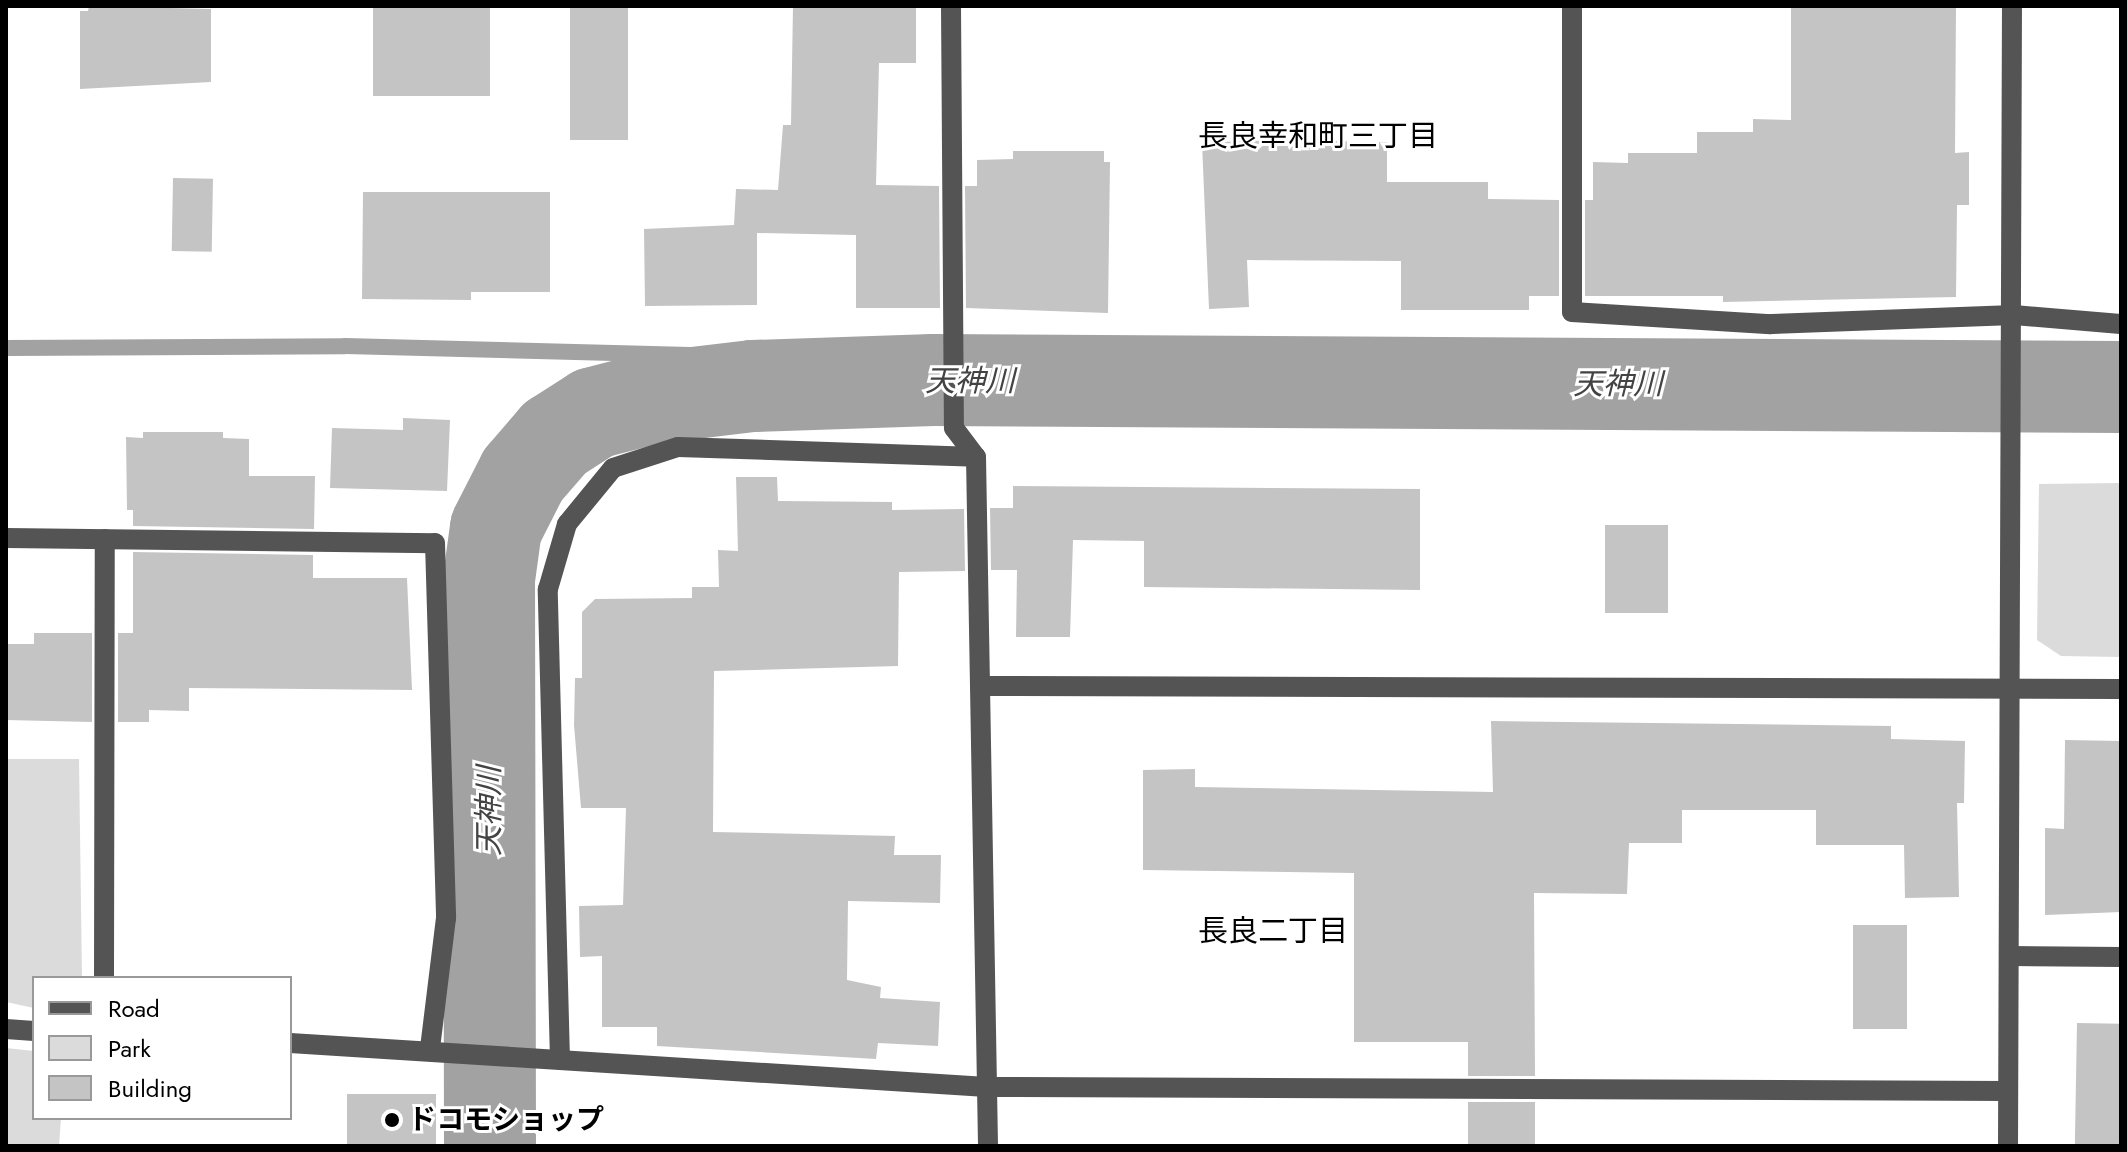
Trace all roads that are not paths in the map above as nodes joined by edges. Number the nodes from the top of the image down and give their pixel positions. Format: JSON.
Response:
{"nodes":[{"id":1,"x":951,"y":6,"type":"edge"},
{"id":2,"x":1572,"y":6,"type":"edge"},
{"id":3,"x":2012,"y":6,"type":"edge"},
{"id":4,"x":2014,"y":315,"type":"junction"},
{"id":5,"x":2121,"y":324,"type":"edge"},
{"id":6,"x":976,"y":457,"type":"junction"},
{"id":7,"x":6,"y":538,"type":"edge"},
{"id":8,"x":105,"y":539,"type":"junction"},
{"id":9,"x":980,"y":686,"type":"junction"},
{"id":10,"x":2011,"y":689,"type":"junction"},
{"id":11,"x":2121,"y":689,"type":"edge"},
{"id":12,"x":2010,"y":956,"type":"junction"},
{"id":13,"x":2121,"y":957,"type":"edge"},
{"id":14,"x":104,"y":976,"type":"edge"},
{"id":15,"x":6,"y":1029,"type":"edge"},
{"id":16,"x":32,"y":1031,"type":"edge"},
{"id":17,"x":292,"y":1043,"type":"edge"},
{"id":18,"x":430,"y":1048,"type":"junction"},
{"id":19,"x":560,"y":1060,"type":"junction"},
{"id":20,"x":987,"y":1087,"type":"junction"},
{"id":21,"x":2008,"y":1091,"type":"junction"},
{"id":22,"x":988,"y":1146,"type":"edge"},
{"id":23,"x":2008,"y":1146,"type":"edge"}],
"edges":[{"from":1,"to":6,"type":"street"},
{"from":2,"to":4,"type":"street"},
{"from":3,"to":4,"type":"street"},
{"from":4,"to":5,"type":"street"},
{"from":4,"to":10,"type":"street"},
{"from":6,"to":9,"type":"street"},
{"from":6,"to":19,"type":"street"},
{"from":7,"to":8,"type":"street"},
{"from":8,"to":14,"type":"street"},
{"from":8,"to":18,"type":"street"},
{"from":9,"to":10,"type":"street"},
{"from":9,"to":20,"type":"street"},
{"from":10,"to":11,"type":"street"},
{"from":10,"to":12,"type":"street"},
{"from":12,"to":13,"type":"street"},
{"from":12,"to":21,"type":"street"},
{"from":15,"to":16,"type":"street"},
{"from":17,"to":18,"type":"street"},
{"from":18,"to":19,"type":"street"},
{"from":19,"to":20,"type":"street"},
{"from":20,"to":21,"type":"street"},
{"from":20,"to":22,"type":"street"},
{"from":21,"to":23,"type":"street"}]}
